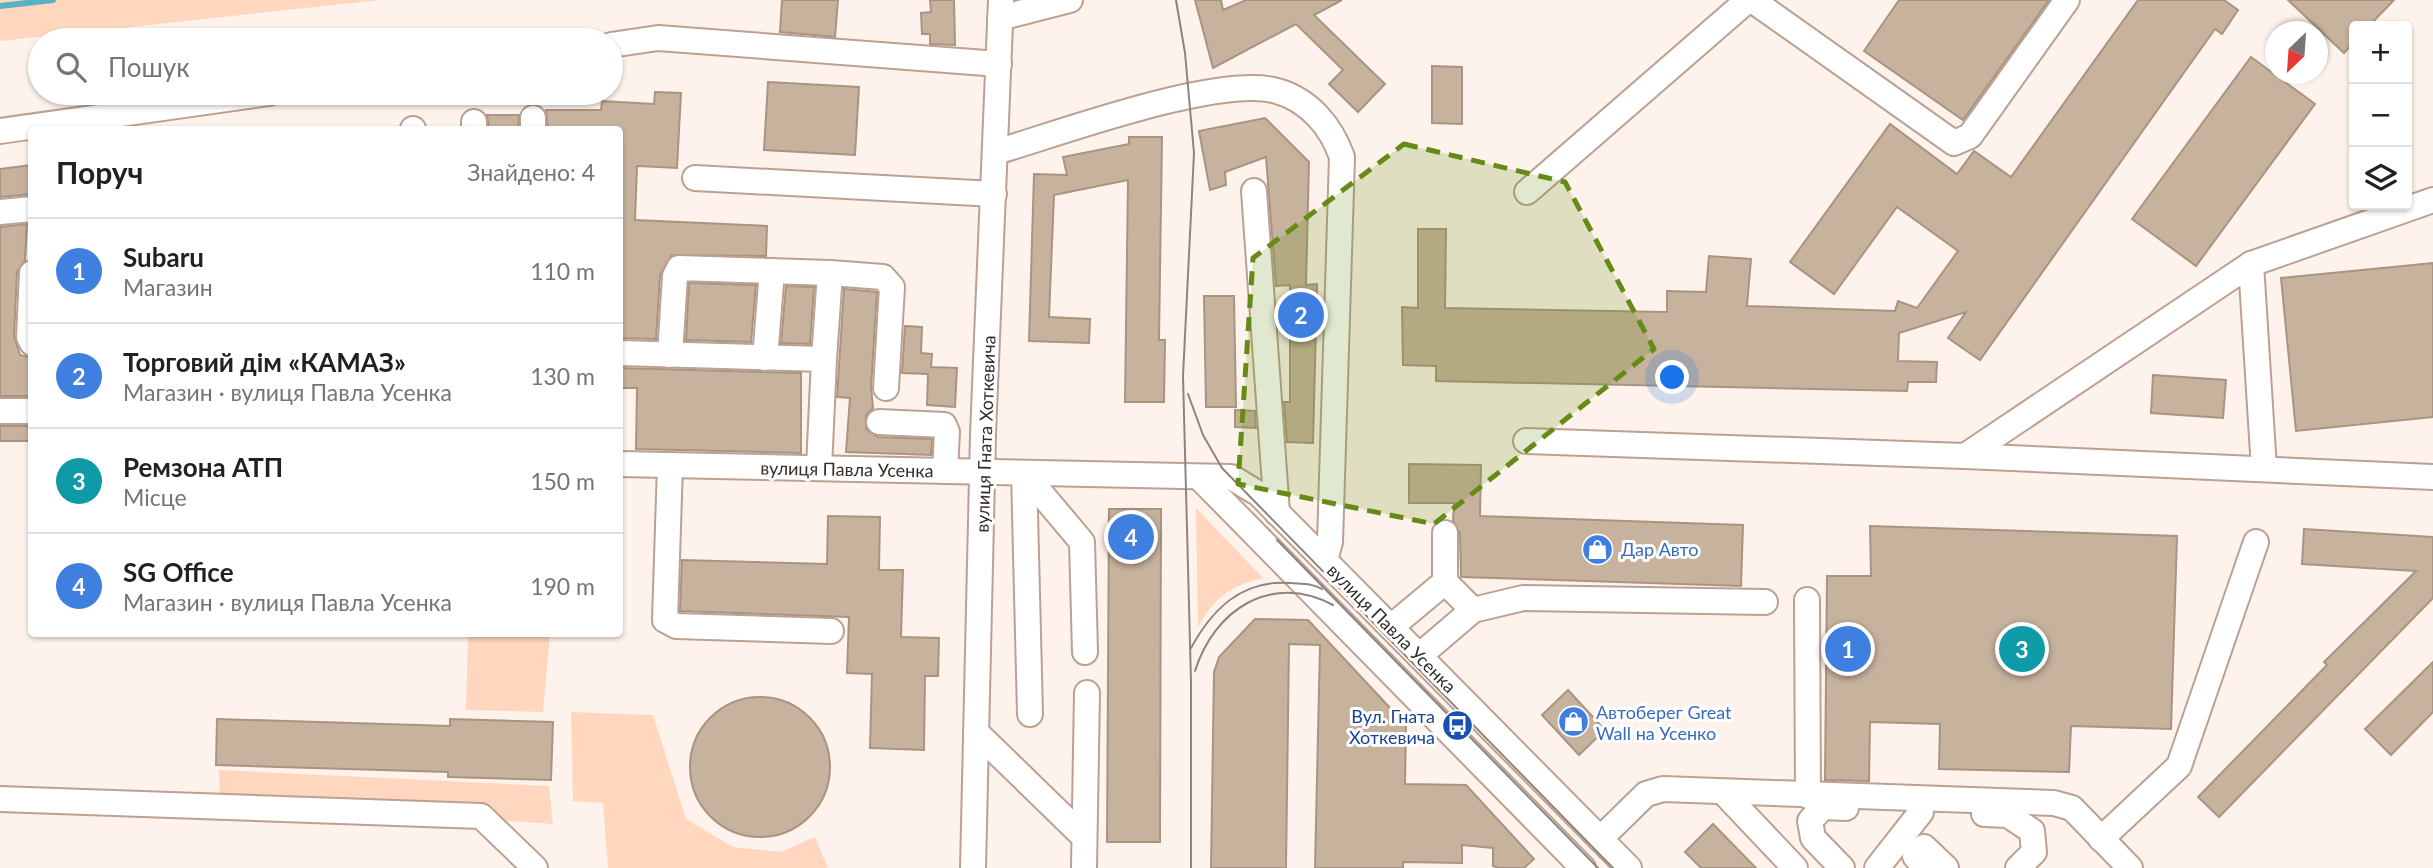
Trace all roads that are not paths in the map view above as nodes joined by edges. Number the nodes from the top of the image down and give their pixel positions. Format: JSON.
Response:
{"nodes":[{"id":1,"x":1070,"y":0,"type":"edge"},
{"id":2,"x":1750,"y":0,"type":"edge"},
{"id":3,"x":2067,"y":0,"type":"edge"},
{"id":4,"x":1001,"y":9,"type":"edge"},
{"id":5,"x":623,"y":43,"type":"edge"},
{"id":6,"x":999,"y":64,"type":"junction"},
{"id":7,"x":184,"y":105,"type":"edge"},
{"id":8,"x":35,"y":126,"type":"edge"},
{"id":9,"x":28,"y":127,"type":"edge"},
{"id":10,"x":0,"y":131,"type":"edge"},
{"id":11,"x":996,"y":152,"type":"junction"},
{"id":12,"x":695,"y":178,"type":"dead end"},
{"id":13,"x":1254,"y":191,"type":"dead end"},
{"id":14,"x":1527,"y":192,"type":"dead end"},
{"id":15,"x":994,"y":194,"type":"junction"},
{"id":16,"x":2433,"y":200,"type":"edge"},
{"id":17,"x":28,"y":209,"type":"edge"},
{"id":18,"x":0,"y":212,"type":"edge"},
{"id":19,"x":2251,"y":264,"type":"junction"},
{"id":20,"x":772,"y":271,"type":"junction"},
{"id":21,"x":830,"y":273,"type":"junction"},
{"id":22,"x":623,"y":353,"type":"edge"},
{"id":23,"x":670,"y":355,"type":"junction"},
{"id":24,"x":765,"y":358,"type":"junction"},
{"id":25,"x":824,"y":359,"type":"junction"},
{"id":26,"x":886,"y":387,"type":"dead end"},
{"id":27,"x":0,"y":411,"type":"edge"},
{"id":28,"x":28,"y":411,"type":"edge"},
{"id":29,"x":879,"y":422,"type":"dead end"},
{"id":30,"x":1526,"y":441,"type":"dead end"},
{"id":31,"x":1965,"y":456,"type":"junction"},
{"id":32,"x":623,"y":464,"type":"edge"},
{"id":33,"x":670,"y":465,"type":"junction"},
{"id":34,"x":819,"y":468,"type":"junction"},
{"id":35,"x":2264,"y":469,"type":"junction"},
{"id":36,"x":945,"y":471,"type":"junction"},
{"id":37,"x":983,"y":472,"type":"junction"},
{"id":38,"x":1024,"y":473,"type":"junction"},
{"id":39,"x":1199,"y":477,"type":"junction"},
{"id":40,"x":2433,"y":477,"type":"edge"},
{"id":41,"x":1277,"y":513,"type":"junction"},
{"id":42,"x":1445,"y":533,"type":"dead end"},
{"id":43,"x":2256,"y":542,"type":"dead end"},
{"id":44,"x":1325,"y":560,"type":"junction"},
{"id":45,"x":1445,"y":582,"type":"junction"},
{"id":46,"x":1807,"y":600,"type":"dead end"},
{"id":47,"x":1765,"y":602,"type":"dead end"},
{"id":48,"x":1473,"y":610,"type":"junction"},
{"id":49,"x":1391,"y":627,"type":"junction"},
{"id":50,"x":831,"y":631,"type":"dead end"},
{"id":51,"x":1085,"y":652,"type":"dead end"},
{"id":52,"x":1419,"y":656,"type":"junction"},
{"id":53,"x":1087,"y":694,"type":"dead end"},
{"id":54,"x":1030,"y":714,"type":"dead end"},
{"id":55,"x":976,"y":732,"type":"junction"},
{"id":56,"x":1724,"y":793,"type":"junction"},
{"id":57,"x":1808,"y":796,"type":"junction"},
{"id":58,"x":0,"y":799,"type":"edge"},
{"id":59,"x":1921,"y":812,"type":"junction"},
{"id":60,"x":1084,"y":837,"type":"junction"},
{"id":61,"x":1600,"y":839,"type":"junction"},
{"id":62,"x":2101,"y":839,"type":"junction"},
{"id":63,"x":535,"y":868,"type":"edge"},
{"id":64,"x":973,"y":868,"type":"edge"},
{"id":65,"x":1084,"y":868,"type":"edge"},
{"id":66,"x":1583,"y":868,"type":"edge"},
{"id":67,"x":1629,"y":868,"type":"edge"},
{"id":68,"x":1795,"y":868,"type":"edge"},
{"id":69,"x":1842,"y":868,"type":"edge"},
{"id":70,"x":1877,"y":868,"type":"edge"},
{"id":71,"x":1925,"y":868,"type":"edge"},
{"id":72,"x":1946,"y":868,"type":"edge"},
{"id":73,"x":2018,"y":868,"type":"edge"},
{"id":74,"x":2130,"y":868,"type":"edge"}],
"edges":[{"from":1,"to":4,"type":"street"},
{"from":2,"to":3,"type":"street"},
{"from":2,"to":14,"type":"street"},
{"from":4,"to":6,"type":"street","name":"вулиця Гната Хоткевича"},
{"from":5,"to":6,"type":"street"},
{"from":6,"to":11,"type":"street","name":"вулиця Гната Хоткевича"},
{"from":7,"to":8,"type":"street"},
{"from":9,"to":10,"type":"street"},
{"from":11,"to":15,"type":"street","name":"вулиця Гната Хоткевича"},
{"from":11,"to":44,"type":"street"},
{"from":12,"to":15,"type":"street"},
{"from":13,"to":41,"type":"street"},
{"from":15,"to":37,"type":"street","name":"вулиця Гната Хоткевича"},
{"from":16,"to":19,"type":"street"},
{"from":17,"to":18,"type":"street"},
{"from":19,"to":31,"type":"street"},
{"from":19,"to":35,"type":"street"},
{"from":20,"to":21,"type":"street"},
{"from":20,"to":23,"type":"street"},
{"from":20,"to":24,"type":"street"},
{"from":21,"to":25,"type":"street"},
{"from":21,"to":26,"type":"street"},
{"from":22,"to":23,"type":"street"},
{"from":23,"to":24,"type":"street"},
{"from":24,"to":25,"type":"street"},
{"from":25,"to":34,"type":"street"},
{"from":27,"to":28,"type":"street"},
{"from":29,"to":36,"type":"street"},
{"from":30,"to":31,"type":"street"},
{"from":31,"to":35,"type":"street"},
{"from":32,"to":33,"type":"street","name":"вулиця Павла Усенка"},
{"from":33,"to":34,"type":"street","name":"вулиця Павла Усенка"},
{"from":33,"to":50,"type":"street"},
{"from":34,"to":36,"type":"street","name":"вулиця Павла Усенка"},
{"from":35,"to":40,"type":"street"},
{"from":36,"to":37,"type":"street","name":"вулиця Павла Усенка"},
{"from":37,"to":38,"type":"street","name":"вулиця Павла Усенка"},
{"from":37,"to":55,"type":"street","name":"вулиця Гната Хоткевича"},
{"from":38,"to":39,"type":"street","name":"вулиця Павла Усенка"},
{"from":38,"to":51,"type":"street"},
{"from":38,"to":54,"type":"street"},
{"from":39,"to":41,"type":"street","name":"вулиця Павла Усенка"},
{"from":39,"to":66,"type":"street","name":"вулиця Павла Усенка"},
{"from":41,"to":44,"type":"street","name":"вулиця Павла Усенка"},
{"from":42,"to":45,"type":"street"},
{"from":43,"to":62,"type":"street"},
{"from":44,"to":49,"type":"street","name":"вулиця Павла Усенка"},
{"from":45,"to":48,"type":"street"},
{"from":45,"to":49,"type":"street"},
{"from":46,"to":57,"type":"street"},
{"from":47,"to":48,"type":"street"},
{"from":48,"to":52,"type":"street"},
{"from":49,"to":52,"type":"street","name":"вулиця Павла Усенка"},
{"from":52,"to":61,"type":"street","name":"вулиця Павла Усенка"},
{"from":53,"to":60,"type":"street"},
{"from":55,"to":60,"type":"street"},
{"from":55,"to":64,"type":"street","name":"вулиця Гната Хоткевича"},
{"from":56,"to":57,"type":"street"},
{"from":56,"to":61,"type":"street"},
{"from":56,"to":68,"type":"street"},
{"from":57,"to":62,"type":"street"},
{"from":58,"to":63,"type":"street"},
{"from":59,"to":69,"type":"street"},
{"from":59,"to":70,"type":"street"},
{"from":59,"to":73,"type":"street"},
{"from":60,"to":65,"type":"street"},
{"from":61,"to":67,"type":"street","name":"вулиця Павла Усенка"},
{"from":62,"to":74,"type":"street"},
{"from":71,"to":72,"type":"street"}]}
